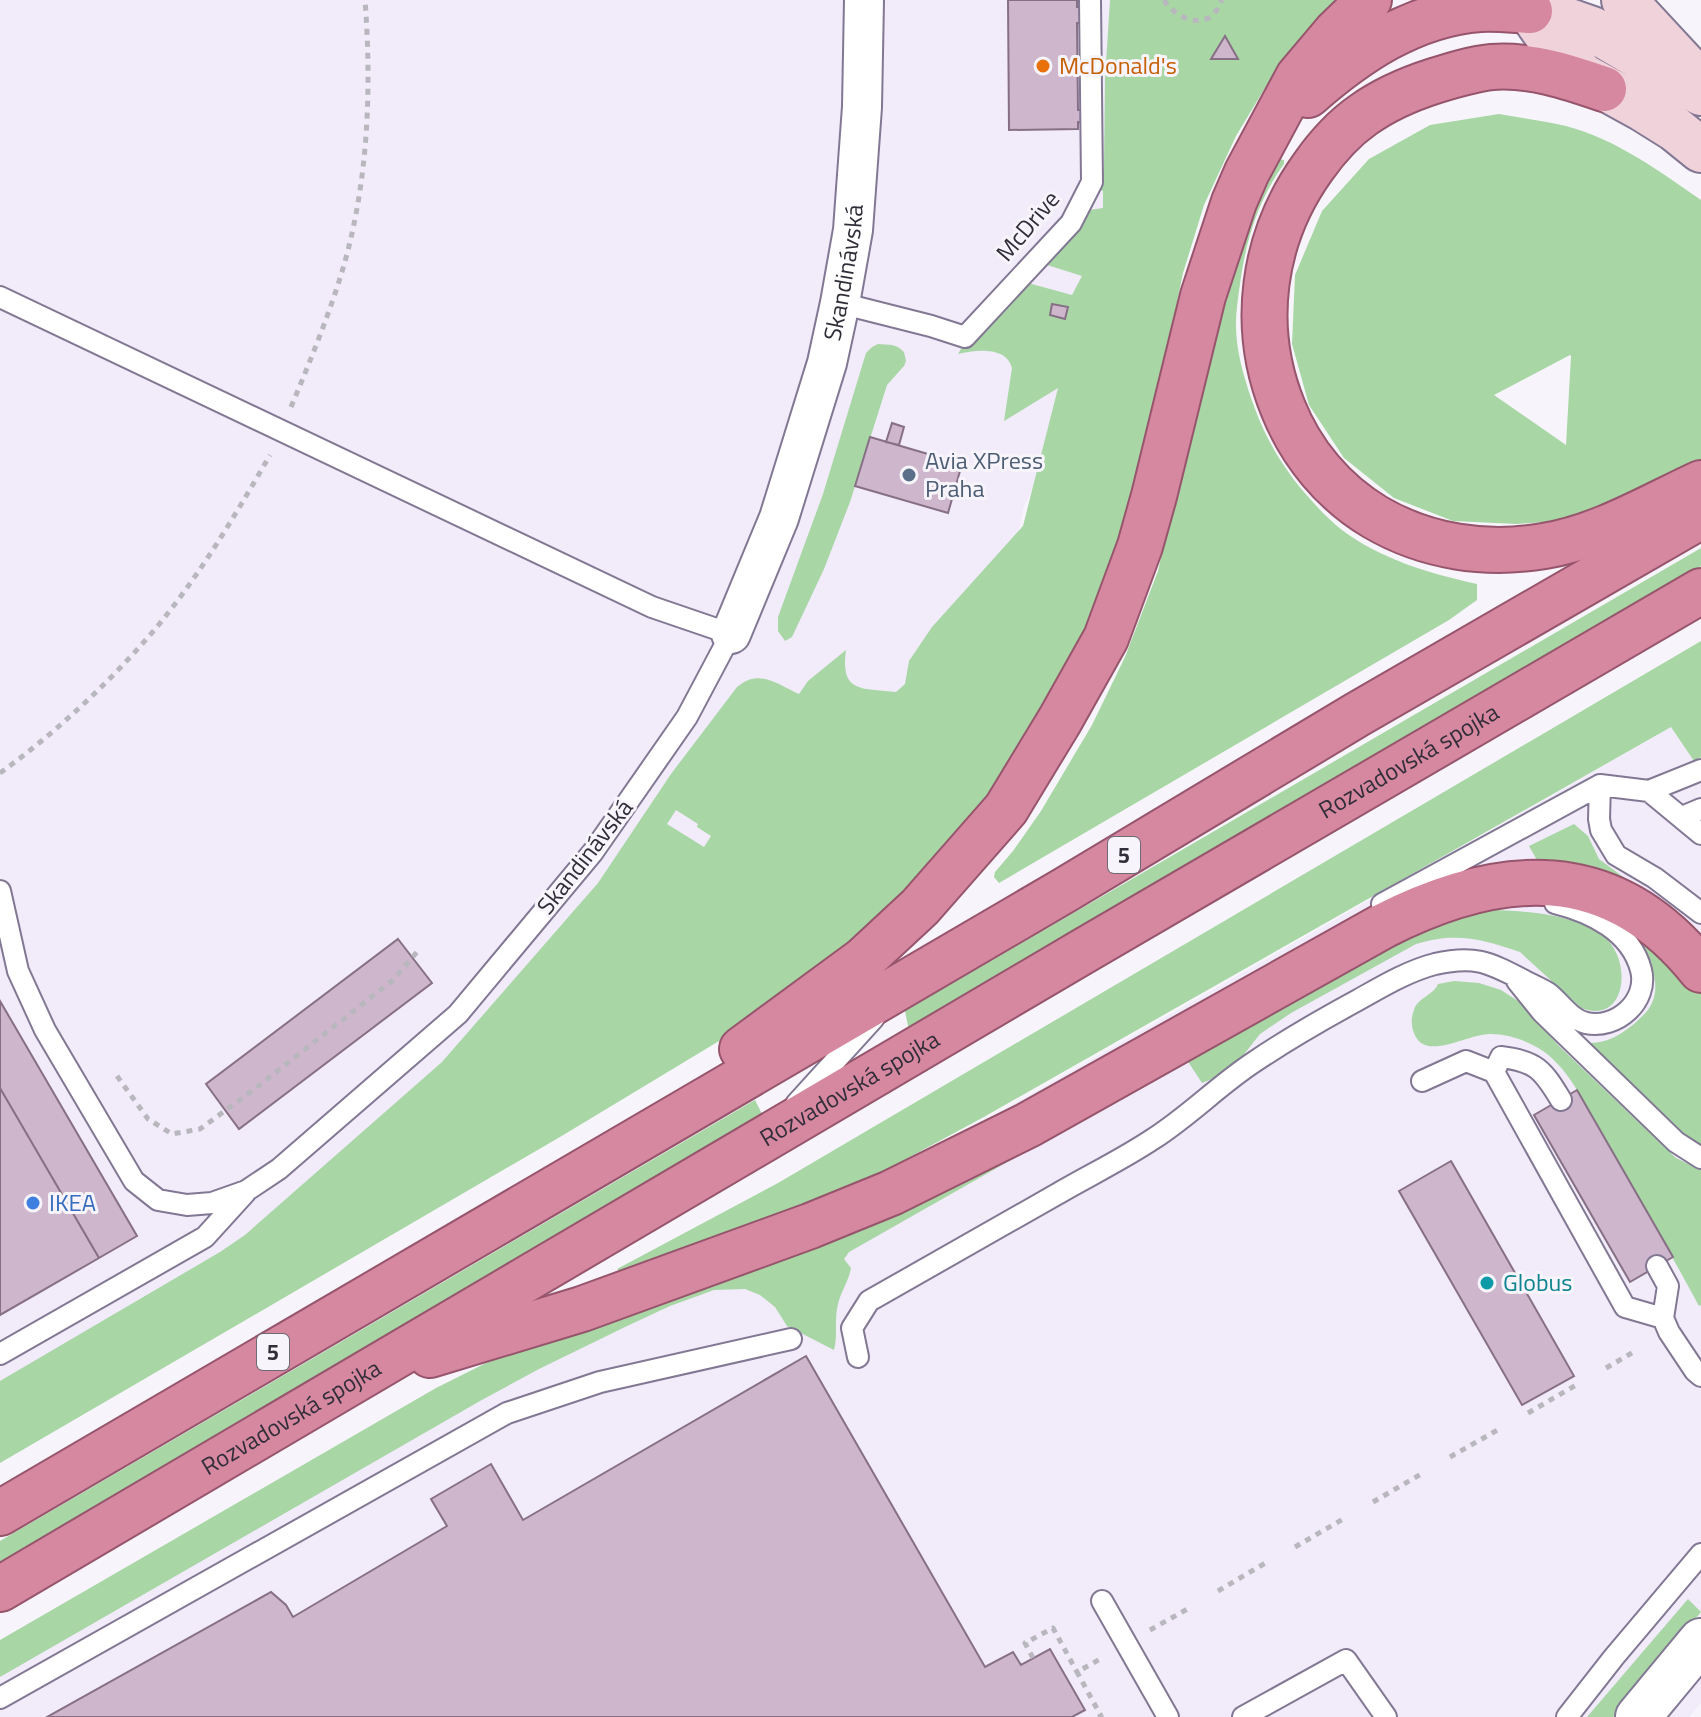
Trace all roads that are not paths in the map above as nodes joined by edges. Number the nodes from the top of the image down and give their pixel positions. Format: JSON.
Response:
{"nodes":[{"id":1,"x":864,"y":0,"type":"edge"},
{"id":2,"x":1090,"y":0,"type":"edge"},
{"id":3,"x":1369,"y":0,"type":"edge"},
{"id":4,"x":1624,"y":0,"type":"edge"},
{"id":5,"x":1530,"y":4,"type":"edge"},
{"id":6,"x":1470,"y":71,"type":"junction"},
{"id":7,"x":1701,"y":84,"type":"edge"},
{"id":8,"x":1604,"y":89,"type":"junction"},
{"id":9,"x":1701,"y":93,"type":"edge"},
{"id":10,"x":1272,"y":128,"type":"junction"},
{"id":11,"x":1701,"y":150,"type":"edge"},
{"id":12,"x":0,"y":297,"type":"edge"},
{"id":13,"x":840,"y":303,"type":"junction"},
{"id":14,"x":1701,"y":483,"type":"edge"},
{"id":15,"x":1701,"y":516,"type":"edge"},
{"id":16,"x":1701,"y":591,"type":"edge"},
{"id":17,"x":731,"y":634,"type":"junction"},
{"id":18,"x":1701,"y":770,"type":"edge"},
{"id":19,"x":1600,"y":785,"type":"junction"},
{"id":20,"x":1649,"y":791,"type":"junction"},
{"id":21,"x":1691,"y":813,"type":"edge"},
{"id":22,"x":1701,"y":834,"type":"edge"},
{"id":23,"x":0,"y":891,"type":"edge"},
{"id":24,"x":1432,"y":903,"type":"junction"},
{"id":25,"x":1701,"y":913,"type":"edge"},
{"id":26,"x":1313,"y":965,"type":"junction"},
{"id":27,"x":1701,"y":970,"type":"edge"},
{"id":28,"x":1508,"y":973,"type":"junction"},
{"id":29,"x":906,"y":982,"type":"junction"},
{"id":30,"x":936,"y":1039,"type":"junction"},
{"id":31,"x":834,"y":1061,"type":"junction"},
{"id":32,"x":1494,"y":1072,"type":"junction"},
{"id":33,"x":1422,"y":1081,"type":"dead end"},
{"id":34,"x":731,"y":1085,"type":"junction"},
{"id":35,"x":1561,"y":1100,"type":"dead end"},
{"id":36,"x":763,"y":1140,"type":"junction"},
{"id":37,"x":1701,"y":1158,"type":"edge"},
{"id":38,"x":246,"y":1191,"type":"junction"},
{"id":39,"x":546,"y":1192,"type":"junction"},
{"id":40,"x":1657,"y":1266,"type":"dead end"},
{"id":41,"x":1663,"y":1318,"type":"junction"},
{"id":42,"x":791,"y":1339,"type":"dead end"},
{"id":43,"x":0,"y":1354,"type":"edge"},
{"id":44,"x":858,"y":1357,"type":"dead end"},
{"id":45,"x":362,"y":1376,"type":"junction"},
{"id":46,"x":1701,"y":1376,"type":"edge"},
{"id":47,"x":0,"y":1513,"type":"edge"},
{"id":48,"x":1701,"y":1554,"type":"edge"},
{"id":49,"x":0,"y":1589,"type":"edge"},
{"id":50,"x":1102,"y":1601,"type":"dead end"},
{"id":51,"x":1701,"y":1641,"type":"edge"},
{"id":52,"x":0,"y":1698,"type":"edge"},
{"id":53,"x":1168,"y":1717,"type":"edge"},
{"id":54,"x":1243,"y":1717,"type":"edge"},
{"id":55,"x":1386,"y":1717,"type":"edge"},
{"id":56,"x":1567,"y":1717,"type":"edge"},
{"id":57,"x":1638,"y":1717,"type":"edge"}],
"edges":[{"from":1,"to":13,"type":"street","name":"Skandinávská"},
{"from":2,"to":13,"type":"lane","name":"McDrive"},
{"from":3,"to":10,"type":"highway"},
{"from":4,"to":7,"type":"main road"},
{"from":5,"to":6,"type":"highway"},
{"from":5,"to":8,"type":"main road"},
{"from":5,"to":9,"type":"main road"},
{"from":5,"to":10,"type":"highway"},
{"from":6,"to":8,"type":"highway"},
{"from":6,"to":14,"type":"highway"},
{"from":8,"to":11,"type":"main road"},
{"from":10,"to":39,"type":"highway"},
{"from":12,"to":17,"type":"lane"},
{"from":13,"to":17,"type":"street","name":"Skandinávská"},
{"from":15,"to":29,"type":"highway","number":"5"},
{"from":16,"to":30,"type":"highway","name":"Rozvadovská spojka","number":"5"},
{"from":17,"to":38,"type":"lane","name":"Skandinávská"},
{"from":18,"to":20,"type":"lane"},
{"from":19,"to":20,"type":"lane"},
{"from":19,"to":25,"type":"lane"},
{"from":19,"to":26,"type":"lane"},
{"from":20,"to":21,"type":"lane"},
{"from":21,"to":22,"type":"lane"},
{"from":23,"to":38,"type":"lane","name":"Skandinávská"},
{"from":24,"to":26,"type":"highway"},
{"from":24,"to":27,"type":"highway"},
{"from":24,"to":28,"type":"lane"},
{"from":26,"to":45,"type":"highway"},
{"from":28,"to":37,"type":"lane"},
{"from":28,"to":44,"type":"lane"},
{"from":29,"to":31,"type":"lane","number":"5"},
{"from":29,"to":34,"type":"highway","number":"5"},
{"from":30,"to":31,"type":"lane","number":"5"},
{"from":30,"to":36,"type":"highway","name":"Rozvadovská spojka","number":"5"},
{"from":31,"to":34,"type":"lane","number":"5"},
{"from":31,"to":36,"type":"lane","number":"5"},
{"from":32,"to":33,"type":"lane"},
{"from":32,"to":35,"type":"lane"},
{"from":32,"to":41,"type":"lane"},
{"from":34,"to":39,"type":"highway","number":"5"},
{"from":36,"to":45,"type":"highway","name":"Rozvadovská spojka","number":"5"},
{"from":38,"to":43,"type":"lane"},
{"from":39,"to":47,"type":"highway","number":"5"},
{"from":40,"to":41,"type":"lane"},
{"from":41,"to":46,"type":"lane"},
{"from":42,"to":52,"type":"lane"},
{"from":45,"to":49,"type":"highway","name":"Rozvadovská spojka","number":"5"},
{"from":48,"to":56,"type":"lane"},
{"from":50,"to":53,"type":"lane"},
{"from":51,"to":57,"type":"street"},
{"from":54,"to":55,"type":"lane"}]}
